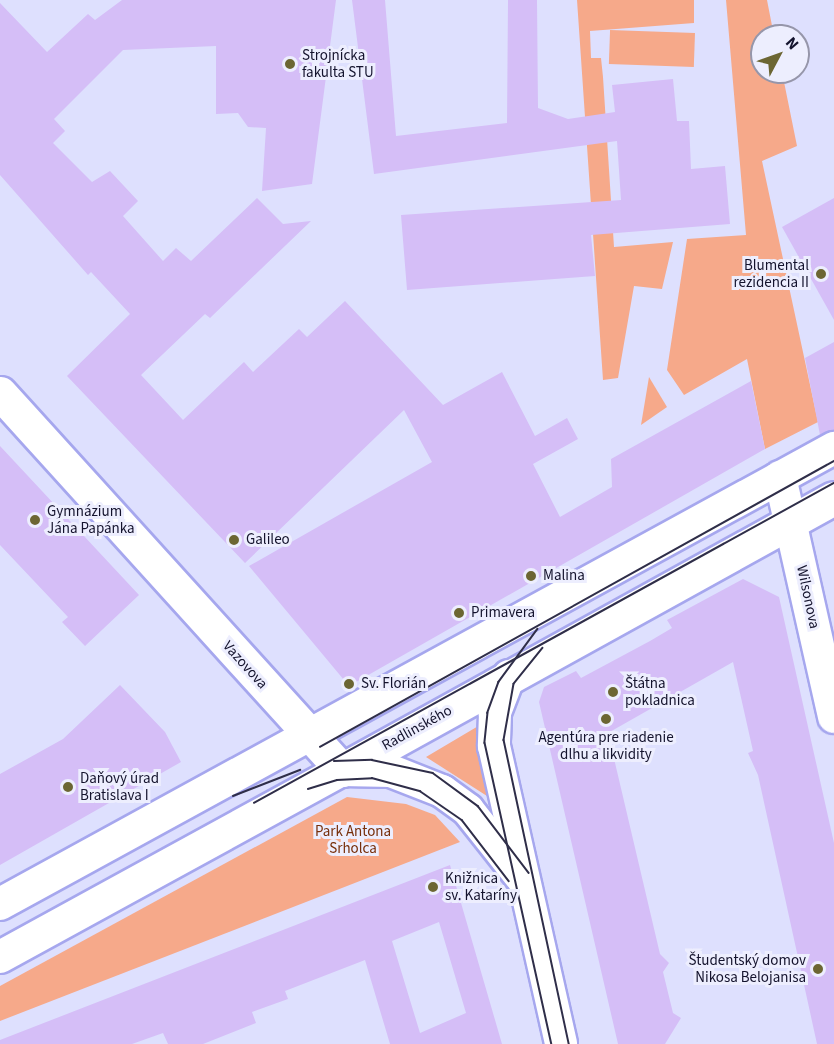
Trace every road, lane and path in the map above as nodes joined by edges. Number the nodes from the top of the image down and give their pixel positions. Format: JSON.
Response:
{"nodes":[{"id":1,"x":0,"y":393,"type":"edge"},
{"id":2,"x":834,"y":448,"type":"edge"},
{"id":3,"x":780,"y":477,"type":"junction"},
{"id":4,"x":834,"y":498,"type":"edge"},
{"id":5,"x":792,"y":521,"type":"junction"},
{"id":6,"x":509,"y":676,"type":"junction"},
{"id":7,"x":834,"y":717,"type":"edge"},
{"id":8,"x":308,"y":736,"type":"junction"},
{"id":9,"x":342,"y":770,"type":"junction"},
{"id":10,"x":521,"y":877,"type":"junction"},
{"id":11,"x":0,"y":904,"type":"edge"},
{"id":12,"x":0,"y":957,"type":"edge"},
{"id":13,"x":561,"y":1044,"type":"edge"}],
"edges":[{"from":1,"to":8,"type":"main road","name":"Vazovova"},
{"from":2,"to":3,"type":"street"},
{"from":3,"to":5,"type":"street","name":"Wilsonova"},
{"from":3,"to":8,"type":"street"},
{"from":4,"to":5,"type":"main road","name":"Radlinského"},
{"from":5,"to":6,"type":"main road","name":"Radlinského"},
{"from":5,"to":7,"type":"street","name":"Wilsonova"},
{"from":6,"to":9,"type":"main road","name":"Radlinského"},
{"from":6,"to":10,"type":"street"},
{"from":8,"to":9,"type":"main road","name":"Vazovova"},
{"from":8,"to":11,"type":"street"},
{"from":9,"to":10,"type":"street"},
{"from":9,"to":12,"type":"street","name":"Radlinského"},
{"from":10,"to":13,"type":"street"}]}
